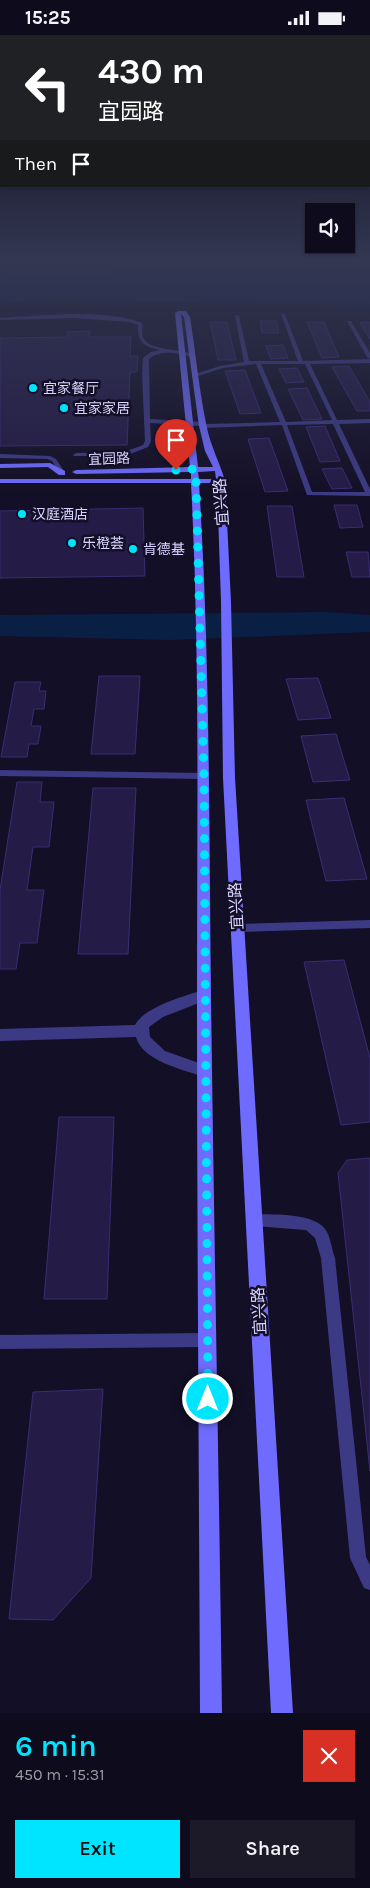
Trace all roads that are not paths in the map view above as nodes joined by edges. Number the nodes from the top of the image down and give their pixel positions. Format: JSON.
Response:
{"nodes":[{"id":1,"x":141,"y":338,"type":"edge"},
{"id":2,"x":181,"y":338,"type":"edge"},
{"id":3,"x":190,"y":338,"type":"edge"},
{"id":4,"x":242,"y":338,"type":"edge"},
{"id":5,"x":294,"y":338,"type":"edge"},
{"id":6,"x":358,"y":338,"type":"edge"},
{"id":7,"x":169,"y":350,"type":"junction"},
{"id":8,"x":183,"y":353,"type":"junction"},
{"id":9,"x":192,"y":355,"type":"junction"},
{"id":10,"x":370,"y":357,"type":"edge"},
{"id":11,"x":370,"y":361,"type":"edge"},
{"id":12,"x":304,"y":362,"type":"junction"},
{"id":13,"x":247,"y":363,"type":"junction"},
{"id":14,"x":258,"y":363,"type":"junction"},
{"id":15,"x":194,"y":375,"type":"junction"},
{"id":16,"x":147,"y":421,"type":"junction"},
{"id":17,"x":370,"y":421,"type":"edge"},
{"id":18,"x":335,"y":422,"type":"junction"},
{"id":19,"x":192,"y":423,"type":"junction"},
{"id":20,"x":284,"y":424,"type":"junction"},
{"id":21,"x":203,"y":425,"type":"junction"},
{"id":22,"x":76,"y":455,"type":"dead end"},
{"id":23,"x":0,"y":456,"type":"edge"},
{"id":24,"x":0,"y":466,"type":"edge"},
{"id":25,"x":195,"y":469,"type":"junction"},
{"id":26,"x":219,"y":469,"type":"junction"},
{"id":27,"x":62,"y":473,"type":"junction"},
{"id":28,"x":0,"y":474,"type":"edge"},
{"id":29,"x":0,"y":481,"type":"edge"},
{"id":30,"x":73,"y":481,"type":"junction"},
{"id":31,"x":196,"y":481,"type":"junction"},
{"id":32,"x":221,"y":481,"type":"junction"},
{"id":33,"x":0,"y":489,"type":"edge"},
{"id":34,"x":370,"y":494,"type":"edge"},
{"id":35,"x":0,"y":773,"type":"edge"},
{"id":36,"x":204,"y":777,"type":"junction"},
{"id":37,"x":370,"y":924,"type":"edge"},
{"id":38,"x":238,"y":928,"type":"junction"},
{"id":39,"x":204,"y":995,"type":"junction"},
{"id":40,"x":142,"y":1031,"type":"junction"},
{"id":41,"x":0,"y":1035,"type":"edge"},
{"id":42,"x":205,"y":1071,"type":"junction"},
{"id":43,"x":254,"y":1220,"type":"junction"},
{"id":44,"x":208,"y":1340,"type":"junction"},
{"id":45,"x":0,"y":1342,"type":"edge"},
{"id":46,"x":370,"y":1582,"type":"edge"},
{"id":47,"x":211,"y":1713,"type":"edge"},
{"id":48,"x":282,"y":1713,"type":"edge"}],
"edges":[{"from":1,"to":7,"type":"lane"},
{"from":2,"to":8,"type":"street","name":"宜兴路"},
{"from":3,"to":9,"type":"street","name":"宜兴路"},
{"from":4,"to":13,"type":"lane"},
{"from":5,"to":12,"type":"lane"},
{"from":6,"to":10,"type":"lane"},
{"from":7,"to":8,"type":"lane"},
{"from":7,"to":16,"type":"lane"},
{"from":8,"to":9,"type":"lane"},
{"from":8,"to":19,"type":"street","name":"宜兴路"},
{"from":9,"to":15,"type":"street","name":"宜兴路"},
{"from":11,"to":12,"type":"lane"},
{"from":12,"to":14,"type":"lane"},
{"from":12,"to":18,"type":"lane"},
{"from":13,"to":14,"type":"lane"},
{"from":13,"to":15,"type":"lane"},
{"from":14,"to":20,"type":"lane"},
{"from":15,"to":21,"type":"street","name":"宜兴路"},
{"from":16,"to":19,"type":"lane"},
{"from":16,"to":22,"type":"lane"},
{"from":17,"to":18,"type":"lane"},
{"from":18,"to":20,"type":"lane"},
{"from":18,"to":34,"type":"lane"},
{"from":19,"to":21,"type":"lane"},
{"from":19,"to":25,"type":"street","name":"宜兴路"},
{"from":20,"to":21,"type":"lane"},
{"from":20,"to":34,"type":"lane"},
{"from":21,"to":26,"type":"street","name":"宜兴路"},
{"from":23,"to":27,"type":"lane"},
{"from":24,"to":27,"type":"street"},
{"from":25,"to":26,"type":"street","name":"宜园路"},
{"from":25,"to":27,"type":"street","name":"宜园路"},
{"from":25,"to":31,"type":"street","name":"宜兴路"},
{"from":26,"to":32,"type":"street","name":"宜兴路"},
{"from":27,"to":28,"type":"street","name":"宜园路"},
{"from":29,"to":30,"type":"street","name":"宜园路"},
{"from":30,"to":31,"type":"street","name":"宜园路"},
{"from":30,"to":33,"type":"street","name":"宜园路"},
{"from":31,"to":32,"type":"street","name":"宜园路"},
{"from":31,"to":36,"type":"street","name":"宜兴路"},
{"from":32,"to":38,"type":"street","name":"宜兴路"},
{"from":35,"to":36,"type":"lane"},
{"from":36,"to":39,"type":"street","name":"宜兴路"},
{"from":37,"to":38,"type":"lane"},
{"from":38,"to":43,"type":"street","name":"宜兴路"},
{"from":39,"to":40,"type":"street"},
{"from":39,"to":42,"type":"street","name":"宜兴路"},
{"from":40,"to":41,"type":"street"},
{"from":40,"to":42,"type":"street"},
{"from":42,"to":44,"type":"street","name":"宜兴路"},
{"from":43,"to":46,"type":"lane"},
{"from":43,"to":48,"type":"street","name":"宜兴路"},
{"from":44,"to":45,"type":"lane"},
{"from":44,"to":47,"type":"street","name":"宜兴路"}]}
